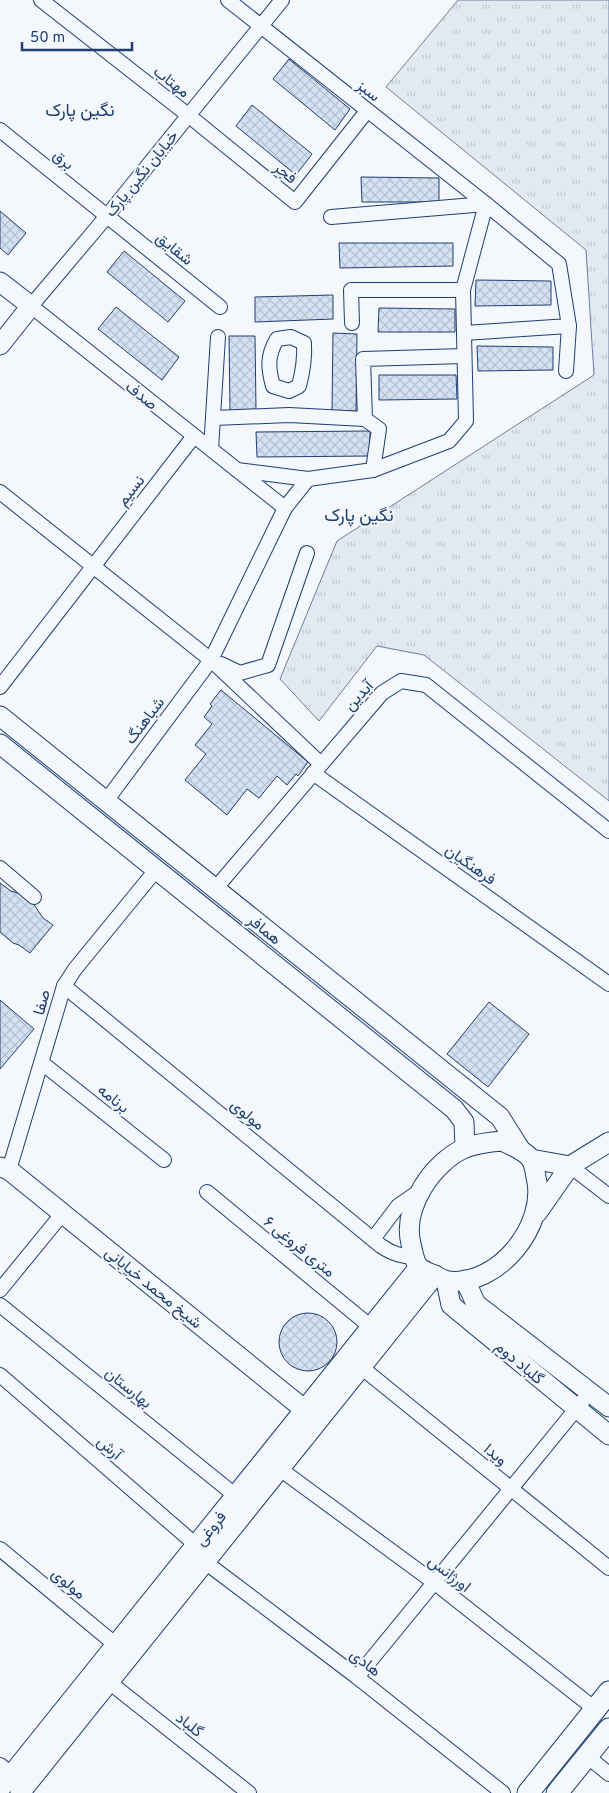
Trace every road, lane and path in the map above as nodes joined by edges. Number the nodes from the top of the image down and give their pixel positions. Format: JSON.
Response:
{"nodes":[{"id":1,"x":41,"y":0,"type":"edge"},
{"id":2,"x":228,"y":0,"type":"edge"},
{"id":3,"x":282,"y":0,"type":"edge"},
{"id":4,"x":260,"y":26,"type":"junction"},
{"id":5,"x":367,"y":111,"type":"junction"},
{"id":6,"x":188,"y":115,"type":"junction"},
{"id":7,"x":0,"y":130,"type":"edge"},
{"id":8,"x":486,"y":204,"type":"junction"},
{"id":9,"x":107,"y":216,"type":"junction"},
{"id":10,"x":330,"y":217,"type":"dead end"},
{"id":11,"x":0,"y":282,"type":"edge"},
{"id":12,"x":463,"y":290,"type":"junction"},
{"id":13,"x":31,"y":306,"type":"junction"},
{"id":14,"x":220,"y":307,"type":"dead end"},
{"id":15,"x":352,"y":323,"type":"dead end"},
{"id":16,"x":569,"y":326,"type":"junction"},
{"id":17,"x":464,"y":333,"type":"junction"},
{"id":18,"x":218,"y":337,"type":"dead end"},
{"id":19,"x":0,"y":345,"type":"edge"},
{"id":20,"x":464,"y":356,"type":"junction"},
{"id":21,"x":566,"y":371,"type":"dead end"},
{"id":22,"x":289,"y":391,"type":"dead end"},
{"id":23,"x":289,"y":415,"type":"junction"},
{"id":24,"x":214,"y":418,"type":"junction"},
{"id":25,"x":365,"y":419,"type":"junction"},
{"id":26,"x":194,"y":436,"type":"junction"},
{"id":27,"x":211,"y":449,"type":"junction"},
{"id":28,"x":238,"y":470,"type":"junction"},
{"id":29,"x":373,"y":470,"type":"junction"},
{"id":30,"x":308,"y":479,"type":"junction"},
{"id":31,"x":0,"y":492,"type":"edge"},
{"id":32,"x":285,"y":508,"type":"junction"},
{"id":33,"x":307,"y":553,"type":"dead end"},
{"id":34,"x":93,"y":566,"type":"junction"},
{"id":35,"x":211,"y":660,"type":"junction"},
{"id":36,"x":0,"y":687,"type":"edge"},
{"id":37,"x":0,"y":716,"type":"edge"},
{"id":38,"x":0,"y":744,"type":"edge"},
{"id":39,"x":317,"y":769,"type":"junction"},
{"id":40,"x":106,"y":801,"type":"junction"},
{"id":41,"x":609,"y":831,"type":"edge"},
{"id":42,"x":0,"y":868,"type":"edge"},
{"id":43,"x":156,"y":870,"type":"junction"},
{"id":44,"x":216,"y":889,"type":"junction"},
{"id":45,"x":34,"y":897,"type":"dead end"},
{"id":46,"x":609,"y":984,"type":"edge"},
{"id":47,"x":64,"y":986,"type":"junction"},
{"id":48,"x":387,"y":1027,"type":"junction"},
{"id":49,"x":374,"y":1044,"type":"junction"},
{"id":50,"x":42,"y":1063,"type":"junction"},
{"id":51,"x":609,"y":1142,"type":"edge"},
{"id":52,"x":465,"y":1148,"type":"junction"},
{"id":53,"x":526,"y":1154,"type":"junction"},
{"id":54,"x":164,"y":1160,"type":"dead end"},
{"id":55,"x":570,"y":1166,"type":"junction"},
{"id":56,"x":4,"y":1169,"type":"edge"},
{"id":57,"x":421,"y":1190,"type":"junction"},
{"id":58,"x":207,"y":1192,"type":"dead end"},
{"id":59,"x":609,"y":1196,"type":"edge"},
{"id":60,"x":63,"y":1213,"type":"junction"},
{"id":61,"x":533,"y":1218,"type":"junction"},
{"id":62,"x":373,"y":1239,"type":"junction"},
{"id":63,"x":429,"y":1270,"type":"junction"},
{"id":64,"x":466,"y":1280,"type":"junction"},
{"id":65,"x":0,"y":1290,"type":"edge"},
{"id":66,"x":0,"y":1305,"type":"edge"},
{"id":67,"x":371,"y":1327,"type":"junction"},
{"id":68,"x":361,"y":1367,"type":"junction"},
{"id":69,"x":0,"y":1375,"type":"edge"},
{"id":70,"x":590,"y":1392,"type":"junction"},
{"id":71,"x":609,"y":1407,"type":"edge"},
{"id":72,"x":576,"y":1409,"type":"junction"},
{"id":73,"x":305,"y":1410,"type":"junction"},
{"id":74,"x":609,"y":1435,"type":"edge"},
{"id":75,"x":280,"y":1469,"type":"junction"},
{"id":76,"x":511,"y":1489,"type":"junction"},
{"id":77,"x":236,"y":1496,"type":"junction"},
{"id":78,"x":196,"y":1545,"type":"junction"},
{"id":79,"x":0,"y":1549,"type":"edge"},
{"id":80,"x":205,"y":1562,"type":"junction"},
{"id":81,"x":609,"y":1568,"type":"edge"},
{"id":82,"x":435,"y":1583,"type":"junction"},
{"id":83,"x":116,"y":1644,"type":"junction"},
{"id":84,"x":357,"y":1677,"type":"junction"},
{"id":85,"x":109,"y":1682,"type":"junction"},
{"id":86,"x":609,"y":1692,"type":"edge"},
{"id":87,"x":595,"y":1709,"type":"junction"},
{"id":88,"x":609,"y":1729,"type":"edge"},
{"id":89,"x":587,"y":1756,"type":"junction"},
{"id":90,"x":609,"y":1774,"type":"edge"},
{"id":91,"x":18,"y":1782,"type":"edge"},
{"id":92,"x":0,"y":1789,"type":"edge"},
{"id":93,"x":249,"y":1793,"type":"edge"},
{"id":94,"x":503,"y":1793,"type":"edge"},
{"id":95,"x":528,"y":1793,"type":"edge"},
{"id":96,"x":557,"y":1793,"type":"edge"}],
"edges":[{"from":1,"to":6,"type":"street","name":"مهتاب"},
{"from":2,"to":4,"type":"street","name":"سبز"},
{"from":3,"to":4,"type":"street","name":"خیابان نگین پارک"},
{"from":4,"to":5,"type":"street","name":"سبز"},
{"from":4,"to":6,"type":"street","name":"خیابان نگین پارک"},
{"from":5,"to":6,"type":"street","name":"فجر"},
{"from":5,"to":8,"type":"street","name":"سبز"},
{"from":6,"to":9,"type":"street","name":"خیابان نگین پارک"},
{"from":7,"to":9,"type":"street","name":"برق"},
{"from":8,"to":10,"type":"street"},
{"from":8,"to":12,"type":"street"},
{"from":8,"to":16,"type":"street","name":"سبز"},
{"from":9,"to":13,"type":"street","name":"خیابان نگین پارک"},
{"from":9,"to":14,"type":"street","name":"شقایق"},
{"from":11,"to":13,"type":"main road","name":"صدف"},
{"from":12,"to":15,"type":"street"},
{"from":12,"to":17,"type":"street"},
{"from":13,"to":19,"type":"main road","name":"خیابان نگین پارک"},
{"from":13,"to":26,"type":"street","name":"صدف"},
{"from":16,"to":17,"type":"street"},
{"from":16,"to":21,"type":"street","name":"سبز"},
{"from":17,"to":20,"type":"street"},
{"from":18,"to":24,"type":"street"},
{"from":20,"to":25,"type":"street"},
{"from":20,"to":29,"type":"street"},
{"from":22,"to":23,"type":"street"},
{"from":23,"to":24,"type":"street"},
{"from":23,"to":25,"type":"street"},
{"from":24,"to":27,"type":"street"},
{"from":25,"to":29,"type":"street"},
{"from":26,"to":27,"type":"street","name":"صدف"},
{"from":26,"to":34,"type":"street","name":"نسیم"},
{"from":27,"to":28,"type":"street","name":"صدف"},
{"from":28,"to":30,"type":"street"},
{"from":28,"to":32,"type":"street","name":"صدف"},
{"from":29,"to":30,"type":"street"},
{"from":30,"to":32,"type":"street","name":"شباهنگ"},
{"from":31,"to":34,"type":"street"},
{"from":32,"to":35,"type":"street","name":"شباهنگ"},
{"from":33,"to":35,"type":"street"},
{"from":34,"to":35,"type":"street"},
{"from":34,"to":36,"type":"street","name":"نسیم"},
{"from":35,"to":39,"type":"street","name":"فرهنگیان"},
{"from":35,"to":40,"type":"street","name":"شباهنگ"},
{"from":37,"to":40,"type":"main road","name":"همافر"},
{"from":38,"to":43,"type":"main road","name":"همافر"},
{"from":39,"to":41,"type":"street","name":"آیدین"},
{"from":39,"to":44,"type":"street","name":"آیدین"},
{"from":39,"to":46,"type":"street","name":"فرهنگیان"},
{"from":40,"to":44,"type":"main road","name":"همافر"},
{"from":42,"to":45,"type":"street"},
{"from":43,"to":47,"type":"street","name":"صفا"},
{"from":43,"to":49,"type":"main road","name":"همافر"},
{"from":44,"to":48,"type":"main road","name":"همافر"},
{"from":47,"to":50,"type":"street","name":"صفا"},
{"from":47,"to":62,"type":"street","name":"مولوی"},
{"from":48,"to":49,"type":"main road"},
{"from":48,"to":53,"type":"main road","name":"همافر"},
{"from":49,"to":52,"type":"main road","name":"همافر"},
{"from":50,"to":54,"type":"street","name":"برنامه"},
{"from":50,"to":56,"type":"street","name":"صفا"},
{"from":51,"to":55,"type":"main road"},
{"from":52,"to":53,"type":"main road"},
{"from":52,"to":57,"type":"main road"},
{"from":53,"to":55,"type":"main road"},
{"from":53,"to":61,"type":"main road"},
{"from":55,"to":59,"type":"street"},
{"from":55,"to":61,"type":"main road"},
{"from":56,"to":60,"type":"main road","name":"شیخ محمد خیابانی"},
{"from":57,"to":62,"type":"street"},
{"from":57,"to":63,"type":"main road"},
{"from":58,"to":67,"type":"street","name":"۶ متری فروغی"},
{"from":60,"to":65,"type":"street"},
{"from":60,"to":73,"type":"main road","name":"شیخ محمد خیابانی"},
{"from":61,"to":64,"type":"main road"},
{"from":62,"to":63,"type":"street","name":"مولوی"},
{"from":63,"to":64,"type":"main road"},
{"from":63,"to":67,"type":"main road","name":"فروغى"},
{"from":63,"to":68,"type":"main road","name":"فروغى"},
{"from":63,"to":72,"type":"main road","name":"گلباد دوم"},
{"from":64,"to":70,"type":"main road","name":"گلباد دوم"},
{"from":66,"to":77,"type":"street","name":"بهارستان"},
{"from":67,"to":73,"type":"main road","name":"فروغى"},
{"from":68,"to":75,"type":"main road","name":"فروغى"},
{"from":68,"to":76,"type":"street","name":"ویدا"},
{"from":69,"to":78,"type":"street","name":"آرش"},
{"from":70,"to":71,"type":"main road","name":"گلباد دوم"},
{"from":70,"to":72,"type":"street"},
{"from":72,"to":74,"type":"main road","name":"گلباد دوم"},
{"from":72,"to":76,"type":"street"},
{"from":73,"to":77,"type":"main road","name":"فروغى"},
{"from":75,"to":80,"type":"main road","name":"فروغى"},
{"from":75,"to":82,"type":"street","name":"اورژانس"},
{"from":76,"to":81,"type":"street","name":"ویدا"},
{"from":76,"to":82,"type":"street"},
{"from":77,"to":78,"type":"main road","name":"فروغى"},
{"from":78,"to":83,"type":"main road","name":"فروغى"},
{"from":79,"to":83,"type":"street","name":"مولوی"},
{"from":80,"to":84,"type":"street","name":"هادی"},
{"from":80,"to":85,"type":"main road","name":"فروغى"},
{"from":82,"to":84,"type":"street"},
{"from":82,"to":87,"type":"street","name":"اورژانس"},
{"from":83,"to":91,"type":"main road","name":"فروغى"},
{"from":84,"to":94,"type":"street","name":"هادی"},
{"from":85,"to":91,"type":"main road","name":"فروغى"},
{"from":85,"to":93,"type":"street","name":"گلباد"},
{"from":86,"to":87,"type":"main road"},
{"from":87,"to":95,"type":"main road"},
{"from":88,"to":89,"type":"main road"},
{"from":89,"to":90,"type":"street"},
{"from":89,"to":96,"type":"main road"},
{"from":91,"to":92,"type":"main road","name":"فروغى"}]}
